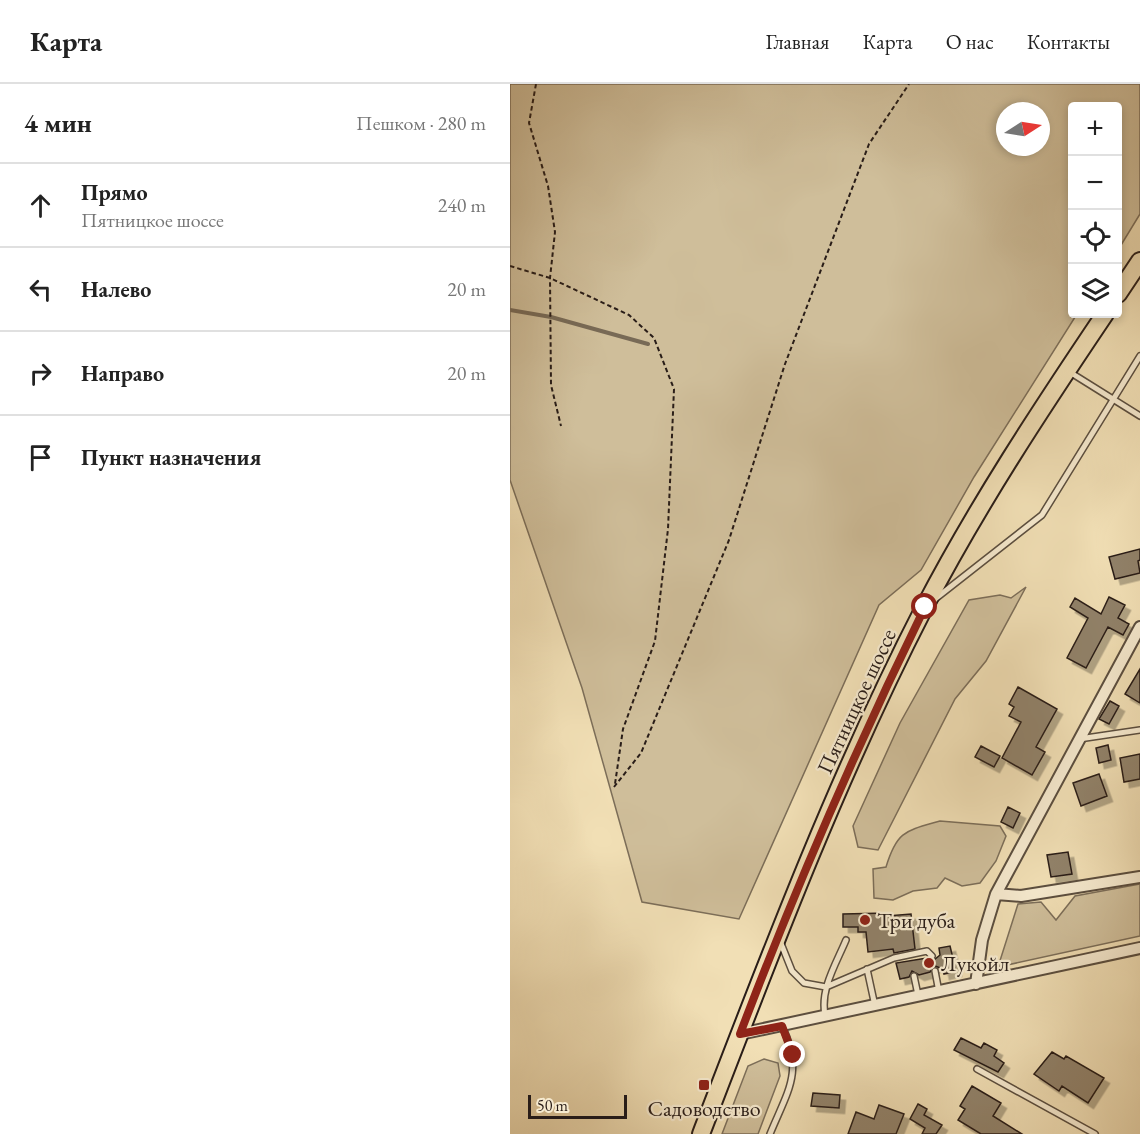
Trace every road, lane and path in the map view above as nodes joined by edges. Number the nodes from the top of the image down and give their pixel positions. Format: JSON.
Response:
{"nodes":[{"id":1,"x":536,"y":84,"type":"edge"},
{"id":2,"x":909,"y":84,"type":"edge"},
{"id":3,"x":1140,"y":261,"type":"edge"},
{"id":4,"x":510,"y":266,"type":"edge"},
{"id":5,"x":550,"y":278,"type":"junction"},
{"id":6,"x":1122,"y":288,"type":"edge"},
{"id":7,"x":1102,"y":318,"type":"edge"},
{"id":8,"x":1140,"y":356,"type":"edge"},
{"id":9,"x":1067,"y":370,"type":"junction"},
{"id":10,"x":1113,"y":399,"type":"junction"},
{"id":11,"x":1140,"y":416,"type":"edge"},
{"id":12,"x":561,"y":426,"type":"dead end"},
{"id":13,"x":925,"y":607,"type":"junction"},
{"id":14,"x":1140,"y":627,"type":"edge"},
{"id":15,"x":1140,"y":730,"type":"edge"},
{"id":16,"x":1078,"y":739,"type":"junction"},
{"id":17,"x":1140,"y":877,"type":"edge"},
{"id":18,"x":996,"y":894,"type":"junction"},
{"id":19,"x":778,"y":934,"type":"junction"},
{"id":20,"x":846,"y":940,"type":"dead end"},
{"id":21,"x":1140,"y":948,"type":"edge"},
{"id":22,"x":932,"y":956,"type":"dead end"},
{"id":23,"x":867,"y":969,"type":"junction"},
{"id":24,"x":935,"y":971,"type":"dead end"},
{"id":25,"x":914,"y":976,"type":"dead end"},
{"id":26,"x":976,"y":984,"type":"junction"},
{"id":27,"x":826,"y":987,"type":"junction"},
{"id":28,"x":939,"y":992,"type":"junction"},
{"id":29,"x":919,"y":996,"type":"junction"},
{"id":30,"x":875,"y":1006,"type":"junction"},
{"id":31,"x":825,"y":1017,"type":"junction"},
{"id":32,"x":782,"y":1026,"type":"junction"},
{"id":33,"x":740,"y":1034,"type":"junction"},
{"id":34,"x":977,"y":1069,"type":"dead end"},
{"id":35,"x":701,"y":1134,"type":"edge"},
{"id":36,"x":770,"y":1134,"type":"edge"},
{"id":37,"x":1095,"y":1134,"type":"edge"}],
"edges":[{"from":1,"to":5,"type":"path"},
{"from":2,"to":5,"type":"path"},
{"from":3,"to":6,"type":"main road"},
{"from":4,"to":5,"type":"path"},
{"from":5,"to":12,"type":"path"},
{"from":7,"to":9,"type":"main road","name":"Пятницкое шоссе"},
{"from":8,"to":10,"type":"lane"},
{"from":9,"to":10,"type":"lane"},
{"from":9,"to":13,"type":"main road","name":"Пятницкое шоссе"},
{"from":10,"to":11,"type":"lane"},
{"from":10,"to":13,"type":"lane"},
{"from":13,"to":19,"type":"main road","name":"Пятницкое шоссе"},
{"from":14,"to":16,"type":"street"},
{"from":15,"to":16,"type":"lane"},
{"from":16,"to":18,"type":"street"},
{"from":17,"to":18,"type":"street"},
{"from":18,"to":26,"type":"street"},
{"from":19,"to":27,"type":"lane"},
{"from":19,"to":33,"type":"main road","name":"Пятницкое шоссе"},
{"from":20,"to":27,"type":"lane"},
{"from":21,"to":26,"type":"street"},
{"from":22,"to":23,"type":"lane"},
{"from":23,"to":27,"type":"lane"},
{"from":23,"to":30,"type":"lane"},
{"from":24,"to":28,"type":"lane"},
{"from":25,"to":29,"type":"lane"},
{"from":26,"to":28,"type":"street"},
{"from":27,"to":31,"type":"lane"},
{"from":28,"to":29,"type":"street"},
{"from":29,"to":30,"type":"street"},
{"from":30,"to":31,"type":"street"},
{"from":31,"to":32,"type":"street"},
{"from":32,"to":33,"type":"street"},
{"from":32,"to":36,"type":"lane"},
{"from":33,"to":35,"type":"main road","name":"Пятницкое шоссе"},
{"from":34,"to":37,"type":"lane"}]}
